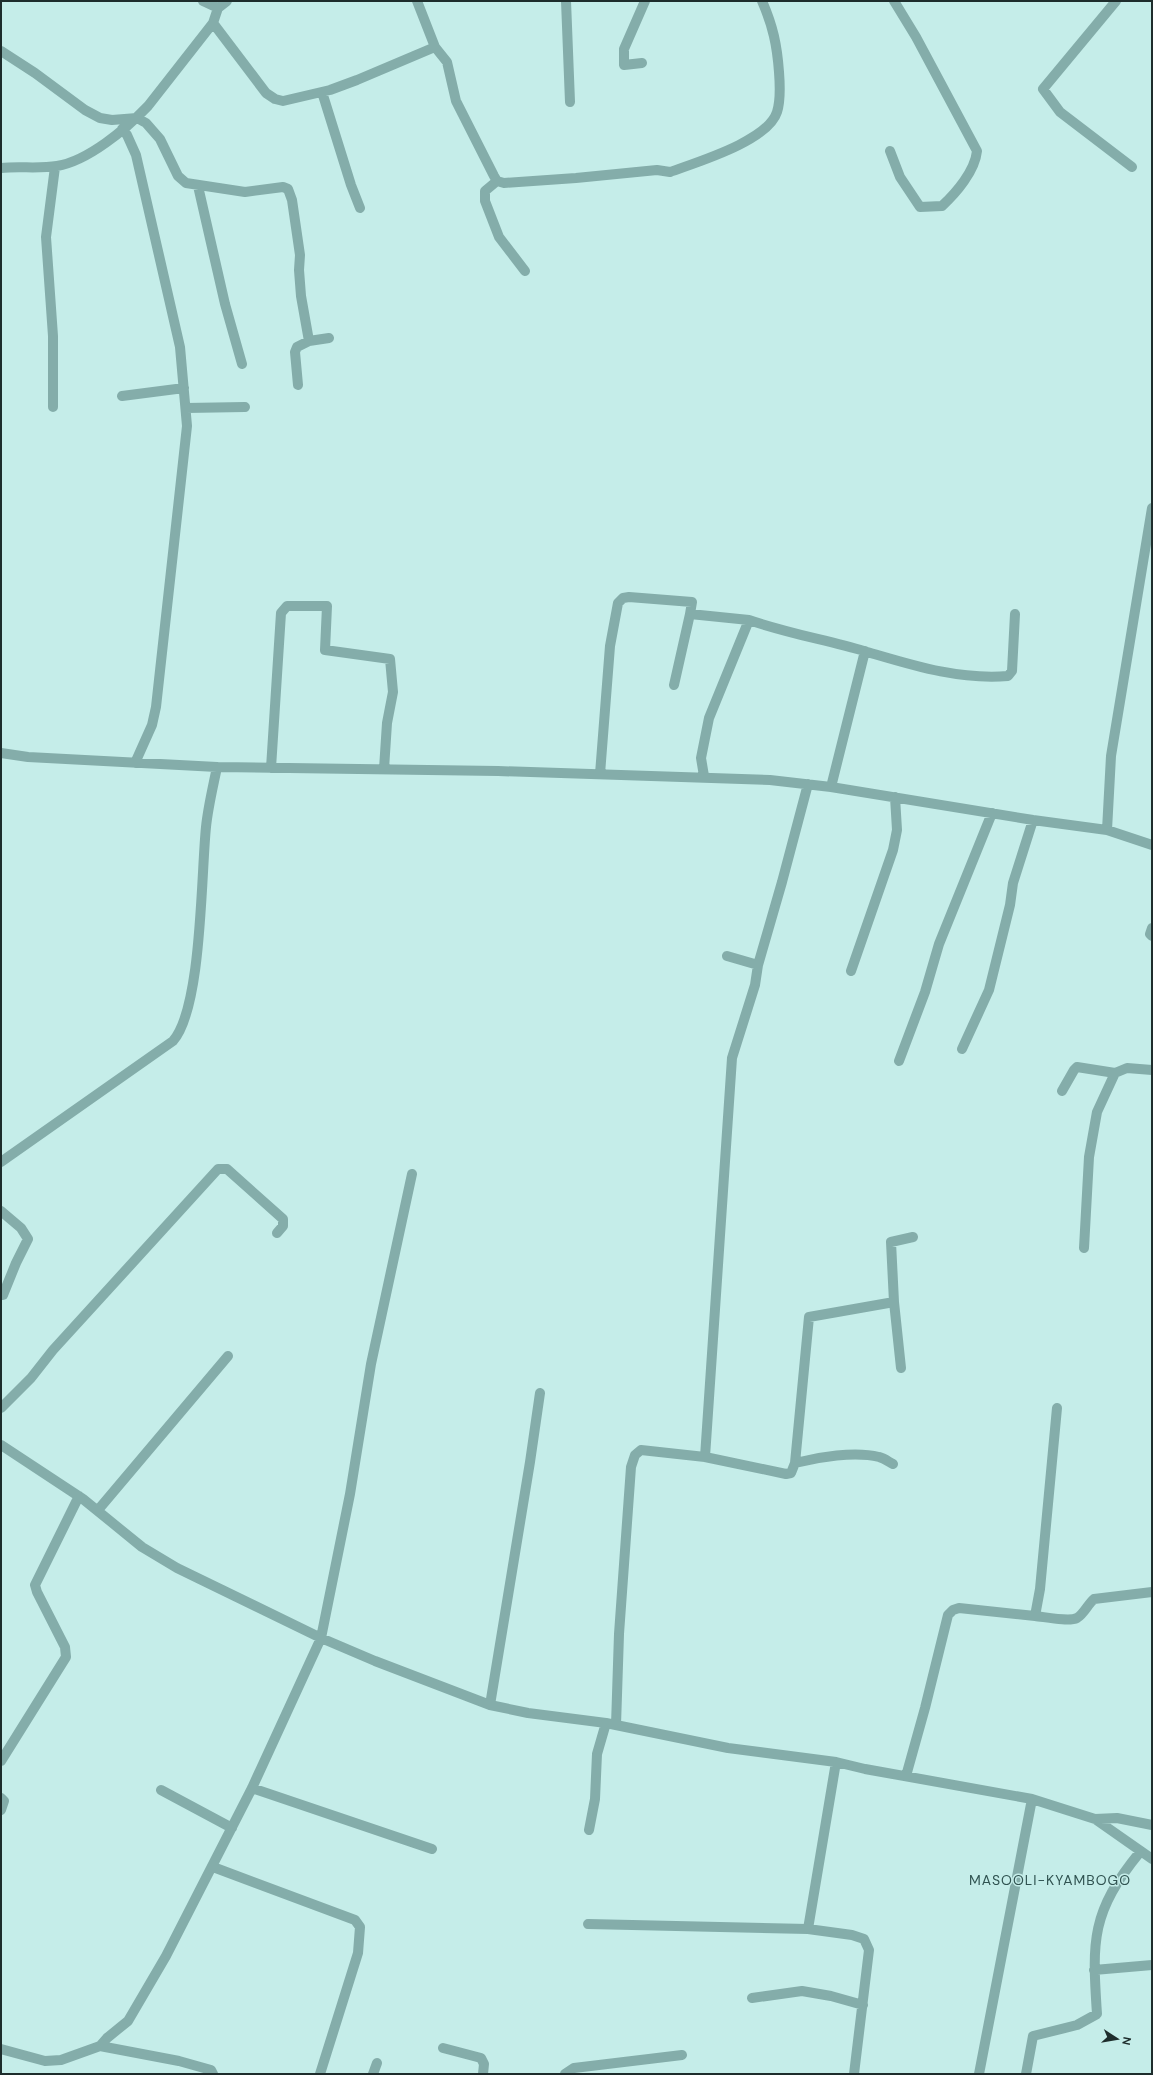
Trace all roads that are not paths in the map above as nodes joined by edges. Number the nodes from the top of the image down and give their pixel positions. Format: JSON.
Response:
{"nodes":[{"id":1,"x":203,"y":1,"type":"edge"},
{"id":2,"x":227,"y":1,"type":"edge"},
{"id":3,"x":417,"y":1,"type":"edge"},
{"id":4,"x":566,"y":1,"type":"edge"},
{"id":5,"x":645,"y":1,"type":"edge"},
{"id":6,"x":762,"y":1,"type":"edge"},
{"id":7,"x":894,"y":1,"type":"edge"},
{"id":8,"x":1116,"y":1,"type":"edge"},
{"id":9,"x":218,"y":8,"type":"junction"},
{"id":10,"x":213,"y":23,"type":"junction"},
{"id":11,"x":435,"y":47,"type":"junction"},
{"id":12,"x":1,"y":51,"type":"edge"},
{"id":13,"x":642,"y":63,"type":"dead end"},
{"id":14,"x":322,"y":92,"type":"junction"},
{"id":15,"x":570,"y":102,"type":"dead end"},
{"id":16,"x":137,"y":118,"type":"junction"},
{"id":17,"x":122,"y":129,"type":"junction"},
{"id":18,"x":890,"y":151,"type":"dead end"},
{"id":19,"x":55,"y":167,"type":"junction"},
{"id":20,"x":1,"y":168,"type":"edge"},
{"id":21,"x":1132,"y":168,"type":"dead end"},
{"id":22,"x":497,"y":181,"type":"junction"},
{"id":23,"x":198,"y":186,"type":"junction"},
{"id":24,"x":360,"y":208,"type":"dead end"},
{"id":25,"x":525,"y":271,"type":"dead end"},
{"id":26,"x":329,"y":338,"type":"dead end"},
{"id":27,"x":309,"y":341,"type":"junction"},
{"id":28,"x":242,"y":364,"type":"dead end"},
{"id":29,"x":298,"y":385,"type":"dead end"},
{"id":30,"x":184,"y":388,"type":"junction"},
{"id":31,"x":122,"y":396,"type":"dead end"},
{"id":32,"x":53,"y":407,"type":"dead end"},
{"id":33,"x":245,"y":407,"type":"dead end"},
{"id":34,"x":186,"y":408,"type":"junction"},
{"id":35,"x":1152,"y":508,"type":"edge"},
{"id":36,"x":690,"y":614,"type":"junction"},
{"id":37,"x":1015,"y":614,"type":"dead end"},
{"id":38,"x":749,"y":620,"type":"junction"},
{"id":39,"x":865,"y":652,"type":"junction"},
{"id":40,"x":674,"y":685,"type":"dead end"},
{"id":41,"x":1,"y":753,"type":"edge"},
{"id":42,"x":135,"y":763,"type":"junction"},
{"id":43,"x":217,"y":767,"type":"junction"},
{"id":44,"x":271,"y":768,"type":"junction"},
{"id":45,"x":384,"y":769,"type":"junction"},
{"id":46,"x":600,"y":774,"type":"junction"},
{"id":47,"x":704,"y":776,"type":"junction"},
{"id":48,"x":808,"y":784,"type":"junction"},
{"id":49,"x":831,"y":787,"type":"junction"},
{"id":50,"x":895,"y":798,"type":"junction"},
{"id":51,"x":992,"y":812,"type":"junction"},
{"id":52,"x":1033,"y":820,"type":"junction"},
{"id":53,"x":1107,"y":830,"type":"junction"},
{"id":54,"x":1152,"y":845,"type":"edge"},
{"id":55,"x":1152,"y":928,"type":"edge"},
{"id":56,"x":1152,"y":936,"type":"edge"},
{"id":57,"x":727,"y":956,"type":"dead end"},
{"id":58,"x":758,"y":965,"type":"junction"},
{"id":59,"x":851,"y":971,"type":"dead end"},
{"id":60,"x":962,"y":1049,"type":"dead end"},
{"id":61,"x":899,"y":1061,"type":"dead end"},
{"id":62,"x":1152,"y":1070,"type":"edge"},
{"id":63,"x":1115,"y":1073,"type":"junction"},
{"id":64,"x":1062,"y":1091,"type":"dead end"},
{"id":65,"x":1,"y":1162,"type":"edge"},
{"id":66,"x":412,"y":1174,"type":"dead end"},
{"id":67,"x":1,"y":1211,"type":"edge"},
{"id":68,"x":277,"y":1233,"type":"dead end"},
{"id":69,"x":913,"y":1237,"type":"dead end"},
{"id":70,"x":1084,"y":1248,"type":"dead end"},
{"id":71,"x":3,"y":1295,"type":"dead end"},
{"id":72,"x":894,"y":1302,"type":"junction"},
{"id":73,"x":228,"y":1356,"type":"dead end"},
{"id":74,"x":901,"y":1368,"type":"dead end"},
{"id":75,"x":540,"y":1393,"type":"dead end"},
{"id":76,"x":1,"y":1408,"type":"edge"},
{"id":77,"x":1057,"y":1408,"type":"dead end"},
{"id":78,"x":1,"y":1445,"type":"edge"},
{"id":79,"x":705,"y":1457,"type":"junction"},
{"id":80,"x":795,"y":1463,"type":"junction"},
{"id":81,"x":893,"y":1464,"type":"dead end"},
{"id":82,"x":79,"y":1496,"type":"junction"},
{"id":83,"x":98,"y":1510,"type":"junction"},
{"id":84,"x":1152,"y":1592,"type":"edge"},
{"id":85,"x":1036,"y":1616,"type":"junction"},
{"id":86,"x":321,"y":1638,"type":"junction"},
{"id":87,"x":490,"y":1704,"type":"junction"},
{"id":88,"x":611,"y":1724,"type":"junction"},
{"id":89,"x":1,"y":1761,"type":"edge"},
{"id":90,"x":836,"y":1762,"type":"junction"},
{"id":91,"x":906,"y":1776,"type":"junction"},
{"id":92,"x":252,"y":1788,"type":"junction"},
{"id":93,"x":161,"y":1790,"type":"dead end"},
{"id":94,"x":1,"y":1798,"type":"edge"},
{"id":95,"x":1032,"y":1799,"type":"junction"},
{"id":96,"x":1,"y":1810,"type":"edge"},
{"id":97,"x":1096,"y":1819,"type":"junction"},
{"id":98,"x":1152,"y":1825,"type":"edge"},
{"id":99,"x":232,"y":1828,"type":"junction"},
{"id":100,"x":589,"y":1830,"type":"dead end"},
{"id":101,"x":432,"y":1849,"type":"dead end"},
{"id":102,"x":1140,"y":1852,"type":"junction"},
{"id":103,"x":1152,"y":1859,"type":"edge"},
{"id":104,"x":213,"y":1867,"type":"junction"},
{"id":105,"x":588,"y":1924,"type":"dead end"},
{"id":106,"x":808,"y":1929,"type":"junction"},
{"id":107,"x":1152,"y":1965,"type":"edge"},
{"id":108,"x":1094,"y":1970,"type":"junction"},
{"id":109,"x":752,"y":1998,"type":"dead end"},
{"id":110,"x":863,"y":2005,"type":"junction"},
{"id":111,"x":100,"y":2046,"type":"junction"},
{"id":112,"x":443,"y":2048,"type":"dead end"},
{"id":113,"x":1,"y":2049,"type":"edge"},
{"id":114,"x":682,"y":2055,"type":"dead end"},
{"id":115,"x":377,"y":2063,"type":"dead end"},
{"id":116,"x":212,"y":2073,"type":"edge"},
{"id":117,"x":320,"y":2074,"type":"edge"},
{"id":118,"x":372,"y":2074,"type":"edge"},
{"id":119,"x":483,"y":2074,"type":"edge"},
{"id":120,"x":565,"y":2074,"type":"edge"},
{"id":121,"x":854,"y":2074,"type":"edge"},
{"id":122,"x":979,"y":2074,"type":"edge"},
{"id":123,"x":1026,"y":2074,"type":"edge"}],
"edges":[{"from":1,"to":9,"type":"street"},
{"from":2,"to":9,"type":"street"},
{"from":3,"to":11,"type":"street"},
{"from":4,"to":15,"type":"street"},
{"from":5,"to":13,"type":"street"},
{"from":6,"to":22,"type":"street"},
{"from":7,"to":18,"type":"street"},
{"from":8,"to":21,"type":"street"},
{"from":9,"to":10,"type":"street"},
{"from":10,"to":14,"type":"street"},
{"from":10,"to":16,"type":"street"},
{"from":11,"to":14,"type":"street"},
{"from":11,"to":22,"type":"street"},
{"from":12,"to":16,"type":"street"},
{"from":14,"to":24,"type":"street"},
{"from":16,"to":17,"type":"street"},
{"from":16,"to":23,"type":"street"},
{"from":17,"to":19,"type":"street"},
{"from":17,"to":30,"type":"street"},
{"from":19,"to":20,"type":"street"},
{"from":19,"to":32,"type":"street"},
{"from":22,"to":25,"type":"street"},
{"from":23,"to":27,"type":"street"},
{"from":23,"to":28,"type":"street"},
{"from":26,"to":27,"type":"street"},
{"from":27,"to":29,"type":"street"},
{"from":30,"to":31,"type":"street"},
{"from":30,"to":34,"type":"street"},
{"from":33,"to":34,"type":"street"},
{"from":34,"to":42,"type":"street"},
{"from":35,"to":53,"type":"street"},
{"from":36,"to":38,"type":"street"},
{"from":36,"to":40,"type":"street"},
{"from":36,"to":46,"type":"street"},
{"from":37,"to":39,"type":"street"},
{"from":38,"to":39,"type":"street"},
{"from":38,"to":47,"type":"street"},
{"from":39,"to":49,"type":"street"},
{"from":41,"to":42,"type":"street"},
{"from":42,"to":43,"type":"street"},
{"from":43,"to":44,"type":"street"},
{"from":43,"to":65,"type":"street"},
{"from":44,"to":45,"type":"street"},
{"from":44,"to":45,"type":"street"},
{"from":45,"to":46,"type":"street"},
{"from":46,"to":47,"type":"street"},
{"from":47,"to":48,"type":"street"},
{"from":48,"to":49,"type":"street"},
{"from":48,"to":58,"type":"street"},
{"from":49,"to":50,"type":"street"},
{"from":50,"to":51,"type":"street"},
{"from":50,"to":59,"type":"street"},
{"from":51,"to":52,"type":"street"},
{"from":51,"to":61,"type":"street"},
{"from":52,"to":53,"type":"street"},
{"from":52,"to":60,"type":"street"},
{"from":53,"to":54,"type":"street"},
{"from":55,"to":56,"type":"street"},
{"from":57,"to":58,"type":"street"},
{"from":58,"to":79,"type":"street"},
{"from":62,"to":63,"type":"street"},
{"from":63,"to":64,"type":"street"},
{"from":63,"to":70,"type":"street"},
{"from":66,"to":86,"type":"street"},
{"from":67,"to":71,"type":"street"},
{"from":68,"to":76,"type":"street"},
{"from":69,"to":72,"type":"street"},
{"from":72,"to":74,"type":"street"},
{"from":72,"to":80,"type":"street"},
{"from":73,"to":83,"type":"street"},
{"from":75,"to":87,"type":"street"},
{"from":77,"to":85,"type":"street"},
{"from":78,"to":82,"type":"street"},
{"from":79,"to":80,"type":"street"},
{"from":79,"to":88,"type":"street"},
{"from":80,"to":81,"type":"street"},
{"from":82,"to":83,"type":"street"},
{"from":82,"to":89,"type":"street"},
{"from":83,"to":86,"type":"street"},
{"from":84,"to":85,"type":"street"},
{"from":85,"to":91,"type":"street"},
{"from":86,"to":87,"type":"street"},
{"from":86,"to":92,"type":"street"},
{"from":87,"to":88,"type":"street"},
{"from":88,"to":90,"type":"street"},
{"from":88,"to":100,"type":"street"},
{"from":90,"to":91,"type":"street"},
{"from":90,"to":106,"type":"street"},
{"from":91,"to":95,"type":"street"},
{"from":92,"to":99,"type":"street"},
{"from":92,"to":101,"type":"street"},
{"from":93,"to":99,"type":"street"},
{"from":94,"to":96,"type":"street"},
{"from":95,"to":97,"type":"street"},
{"from":95,"to":122,"type":"street"},
{"from":97,"to":98,"type":"street"},
{"from":97,"to":102,"type":"street"},
{"from":99,"to":104,"type":"street"},
{"from":102,"to":103,"type":"street"},
{"from":102,"to":108,"type":"street"},
{"from":104,"to":111,"type":"street"},
{"from":104,"to":117,"type":"street"},
{"from":105,"to":106,"type":"street"},
{"from":106,"to":110,"type":"street"},
{"from":107,"to":108,"type":"street"},
{"from":108,"to":123,"type":"street"},
{"from":109,"to":110,"type":"street"},
{"from":110,"to":121,"type":"street"},
{"from":111,"to":113,"type":"street"},
{"from":111,"to":116,"type":"street"},
{"from":112,"to":119,"type":"street"},
{"from":114,"to":120,"type":"street"},
{"from":115,"to":118,"type":"street"}]}
